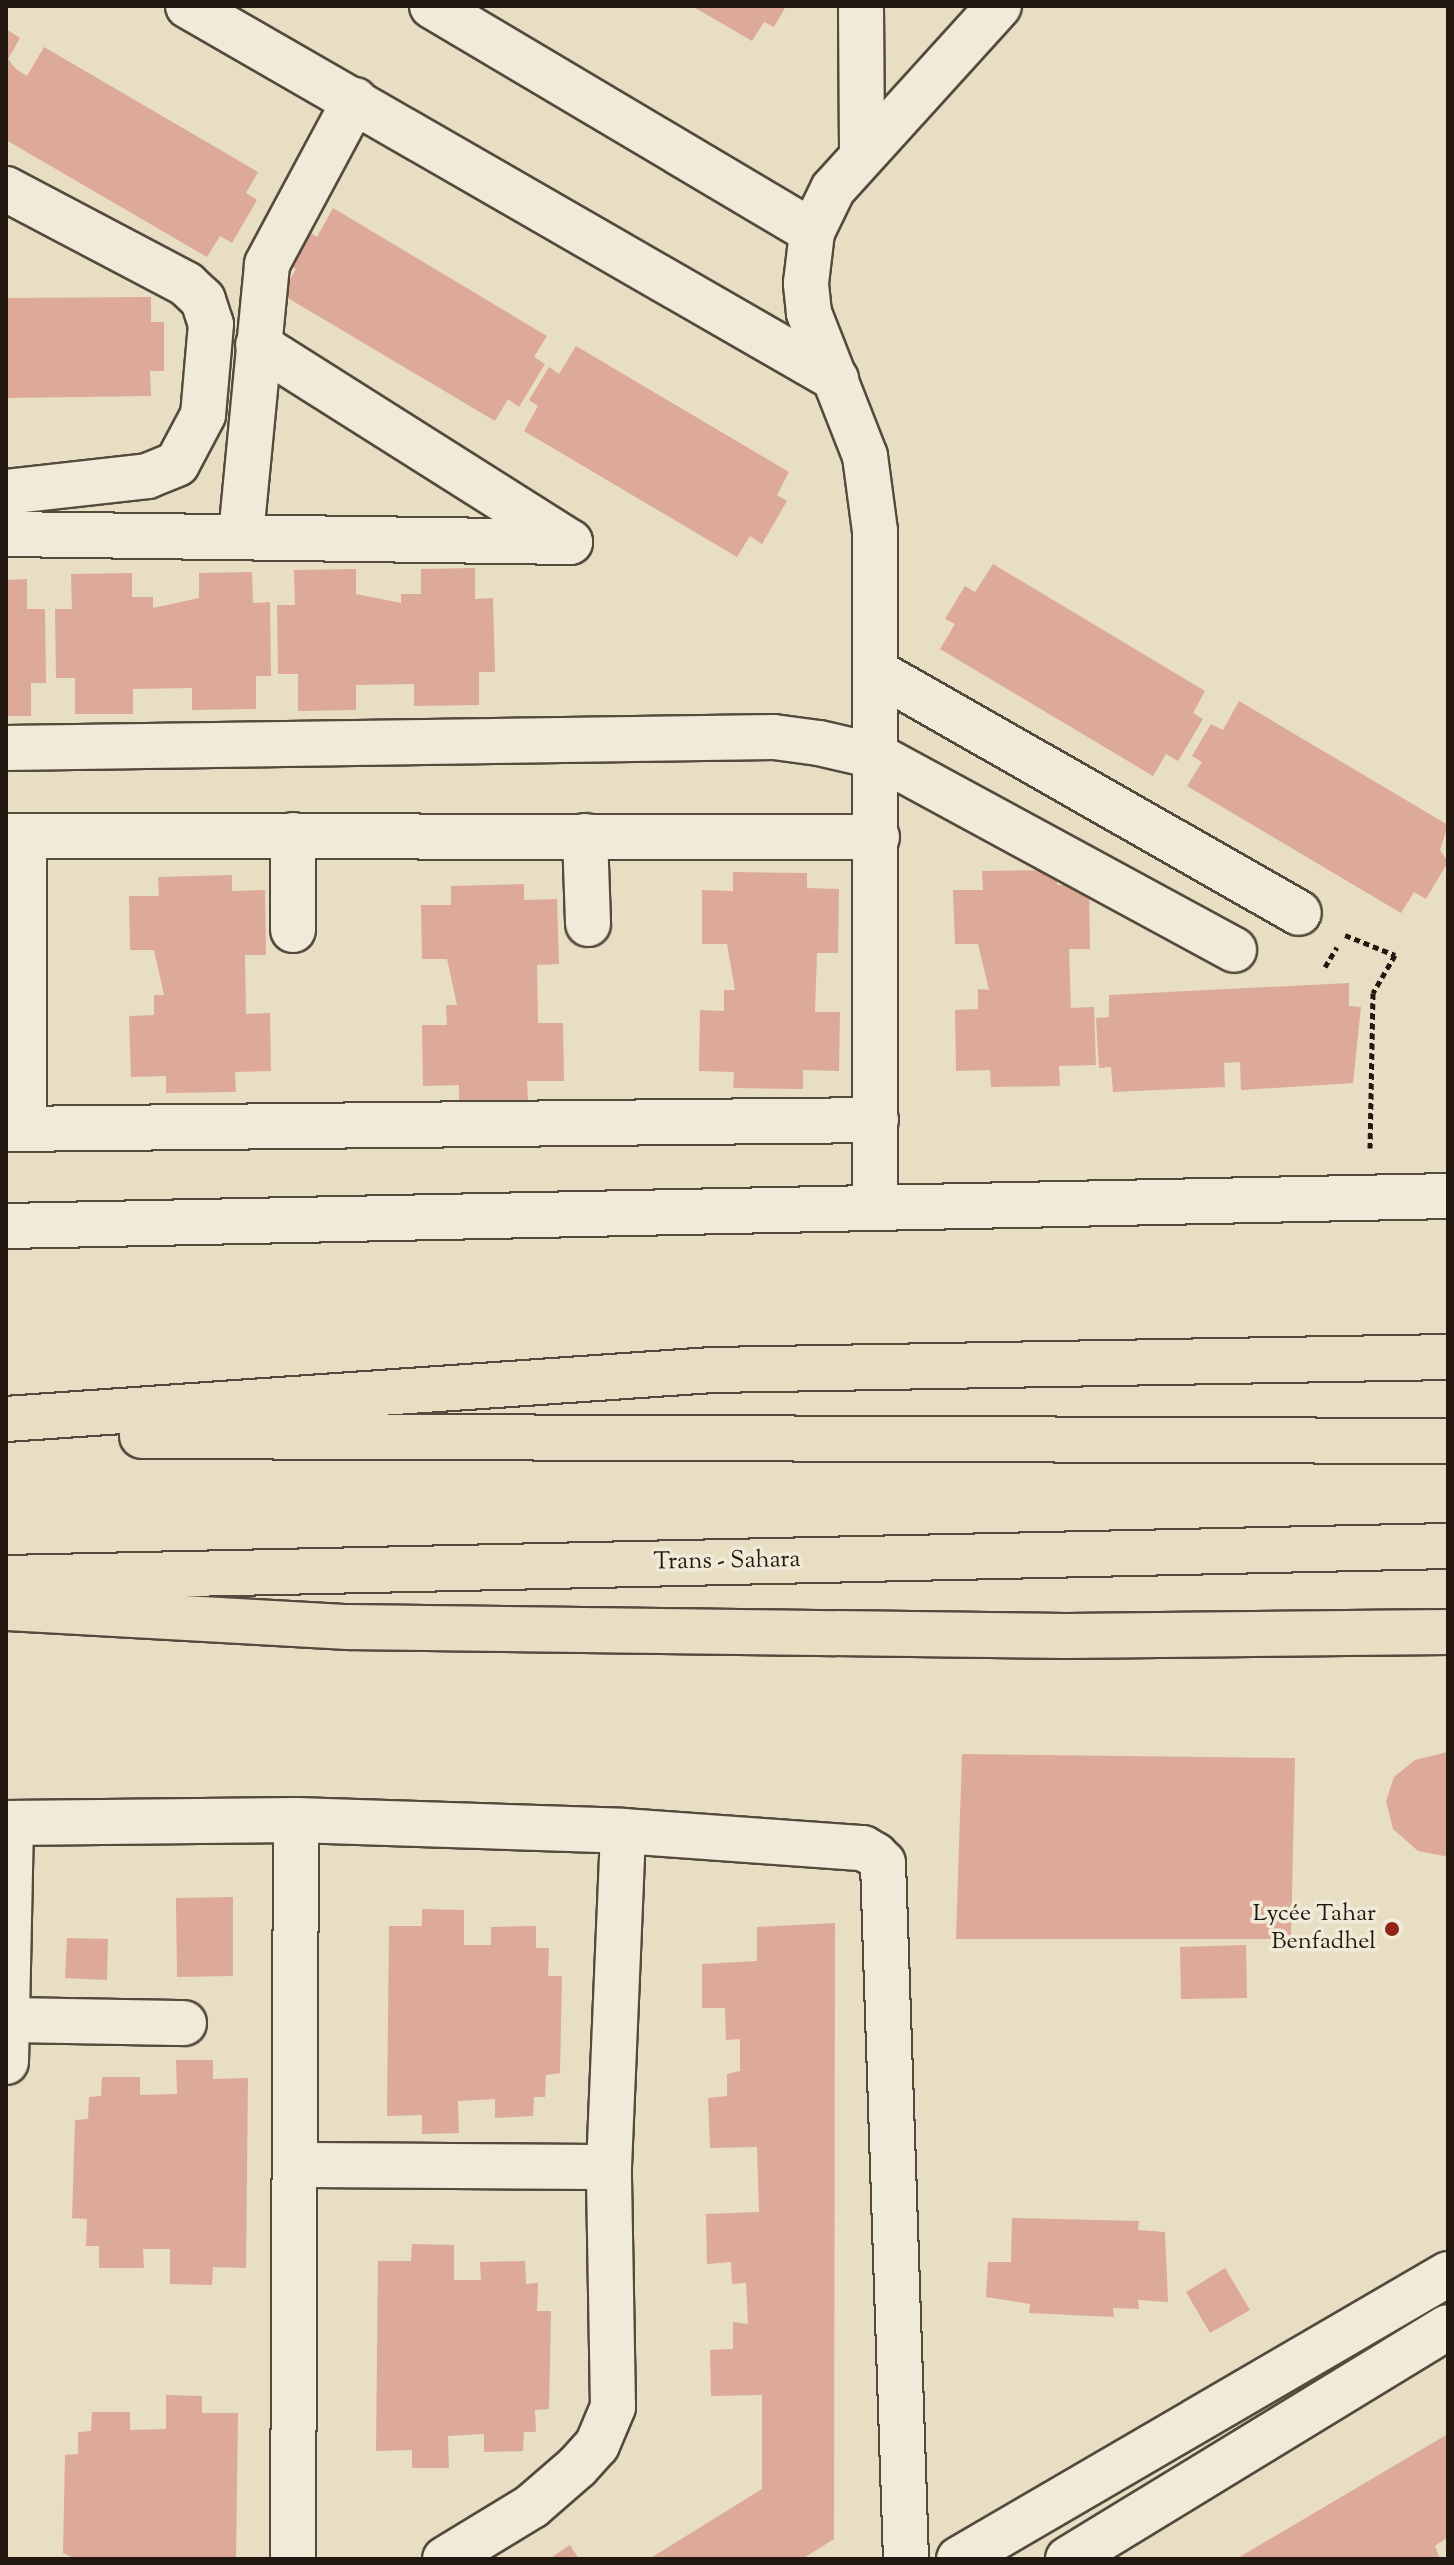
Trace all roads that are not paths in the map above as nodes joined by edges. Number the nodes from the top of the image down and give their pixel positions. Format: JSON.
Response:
{"nodes":[{"id":1,"x":188,"y":6,"type":"edge"},
{"id":2,"x":432,"y":6,"type":"edge"},
{"id":3,"x":861,"y":6,"type":"edge"},
{"id":4,"x":999,"y":6,"type":"edge"},
{"id":5,"x":239,"y":19,"type":"edge"},
{"id":6,"x":355,"y":100,"type":"junction"},
{"id":7,"x":862,"y":150,"type":"junction"},
{"id":8,"x":6,"y":189,"type":"edge"},
{"id":9,"x":812,"y":232,"type":"junction"},
{"id":10,"x":258,"y":345,"type":"junction"},
{"id":11,"x":836,"y":379,"type":"junction"},
{"id":12,"x":6,"y":492,"type":"edge"},
{"id":13,"x":6,"y":534,"type":"edge"},
{"id":14,"x":241,"y":535,"type":"junction"},
{"id":15,"x":880,"y":674,"type":"junction"},
{"id":16,"x":6,"y":748,"type":"edge"},
{"id":17,"x":879,"y":757,"type":"junction"},
{"id":18,"x":293,"y":835,"type":"junction"},
{"id":19,"x":15,"y":836,"type":"edge"},
{"id":20,"x":585,"y":836,"type":"junction"},
{"id":21,"x":877,"y":837,"type":"junction"},
{"id":22,"x":1299,"y":913,"type":"dead end"},
{"id":23,"x":588,"y":924,"type":"dead end"},
{"id":24,"x":293,"y":930,"type":"dead end"},
{"id":25,"x":1234,"y":950,"type":"dead end"},
{"id":26,"x":876,"y":1120,"type":"junction"},
{"id":27,"x":15,"y":1129,"type":"edge"},
{"id":28,"x":1448,"y":1196,"type":"edge"},
{"id":29,"x":875,"y":1205,"type":"junction"},
{"id":30,"x":6,"y":1226,"type":"edge"},
{"id":31,"x":1448,"y":1357,"type":"edge"},
{"id":32,"x":6,"y":1419,"type":"edge"},
{"id":33,"x":6,"y":1435,"type":"edge"},
{"id":34,"x":1448,"y":1441,"type":"edge"},
{"id":35,"x":1448,"y":1546,"type":"edge"},
{"id":36,"x":6,"y":1578,"type":"edge"},
{"id":37,"x":6,"y":1608,"type":"edge"},
{"id":38,"x":1448,"y":1632,"type":"edge"},
{"id":39,"x":296,"y":1820,"type":"junction"},
{"id":40,"x":8,"y":1823,"type":"edge"},
{"id":41,"x":623,"y":1831,"type":"junction"},
{"id":42,"x":7,"y":2020,"type":"edge"},
{"id":43,"x":184,"y":2023,"type":"dead end"},
{"id":44,"x":6,"y":2062,"type":"edge"},
{"id":45,"x":295,"y":2165,"type":"junction"},
{"id":46,"x":609,"y":2167,"type":"junction"},
{"id":47,"x":1448,"y":2274,"type":"edge"},
{"id":48,"x":1448,"y":2327,"type":"edge"},
{"id":49,"x":293,"y":2559,"type":"edge"},
{"id":50,"x":445,"y":2559,"type":"edge"},
{"id":51,"x":906,"y":2559,"type":"edge"},
{"id":52,"x":959,"y":2559,"type":"edge"},
{"id":53,"x":1068,"y":2559,"type":"edge"}],
"edges":[{"from":1,"to":5,"type":"street"},
{"from":2,"to":9,"type":"street"},
{"from":3,"to":7,"type":"street"},
{"from":4,"to":7,"type":"street"},
{"from":5,"to":6,"type":"street"},
{"from":6,"to":10,"type":"street"},
{"from":6,"to":11,"type":"street"},
{"from":7,"to":9,"type":"street"},
{"from":8,"to":12,"type":"street"},
{"from":9,"to":11,"type":"street"},
{"from":10,"to":14,"type":"street"},
{"from":10,"to":14,"type":"street"},
{"from":11,"to":15,"type":"street"},
{"from":13,"to":14,"type":"street"},
{"from":15,"to":17,"type":"street"},
{"from":15,"to":22,"type":"street"},
{"from":16,"to":17,"type":"street"},
{"from":17,"to":21,"type":"street"},
{"from":17,"to":25,"type":"street"},
{"from":18,"to":19,"type":"street"},
{"from":18,"to":20,"type":"street"},
{"from":18,"to":24,"type":"street"},
{"from":19,"to":27,"type":"street"},
{"from":20,"to":21,"type":"street"},
{"from":20,"to":23,"type":"street"},
{"from":21,"to":26,"type":"street"},
{"from":26,"to":27,"type":"street"},
{"from":26,"to":29,"type":"street"},
{"from":28,"to":29,"type":"street"},
{"from":29,"to":30,"type":"street"},
{"from":31,"to":32,"type":"highway"},
{"from":33,"to":34,"type":"highway"},
{"from":35,"to":36,"type":"highway","name":"Trans - Sahara"},
{"from":37,"to":38,"type":"highway"},
{"from":39,"to":40,"type":"street"},
{"from":39,"to":41,"type":"street"},
{"from":39,"to":45,"type":"street"},
{"from":40,"to":42,"type":"street"},
{"from":41,"to":46,"type":"street"},
{"from":41,"to":51,"type":"street"},
{"from":42,"to":43,"type":"street"},
{"from":42,"to":44,"type":"street"},
{"from":45,"to":46,"type":"street"},
{"from":45,"to":49,"type":"street"},
{"from":46,"to":50,"type":"street"},
{"from":47,"to":52,"type":"street"},
{"from":48,"to":53,"type":"street"}]}
